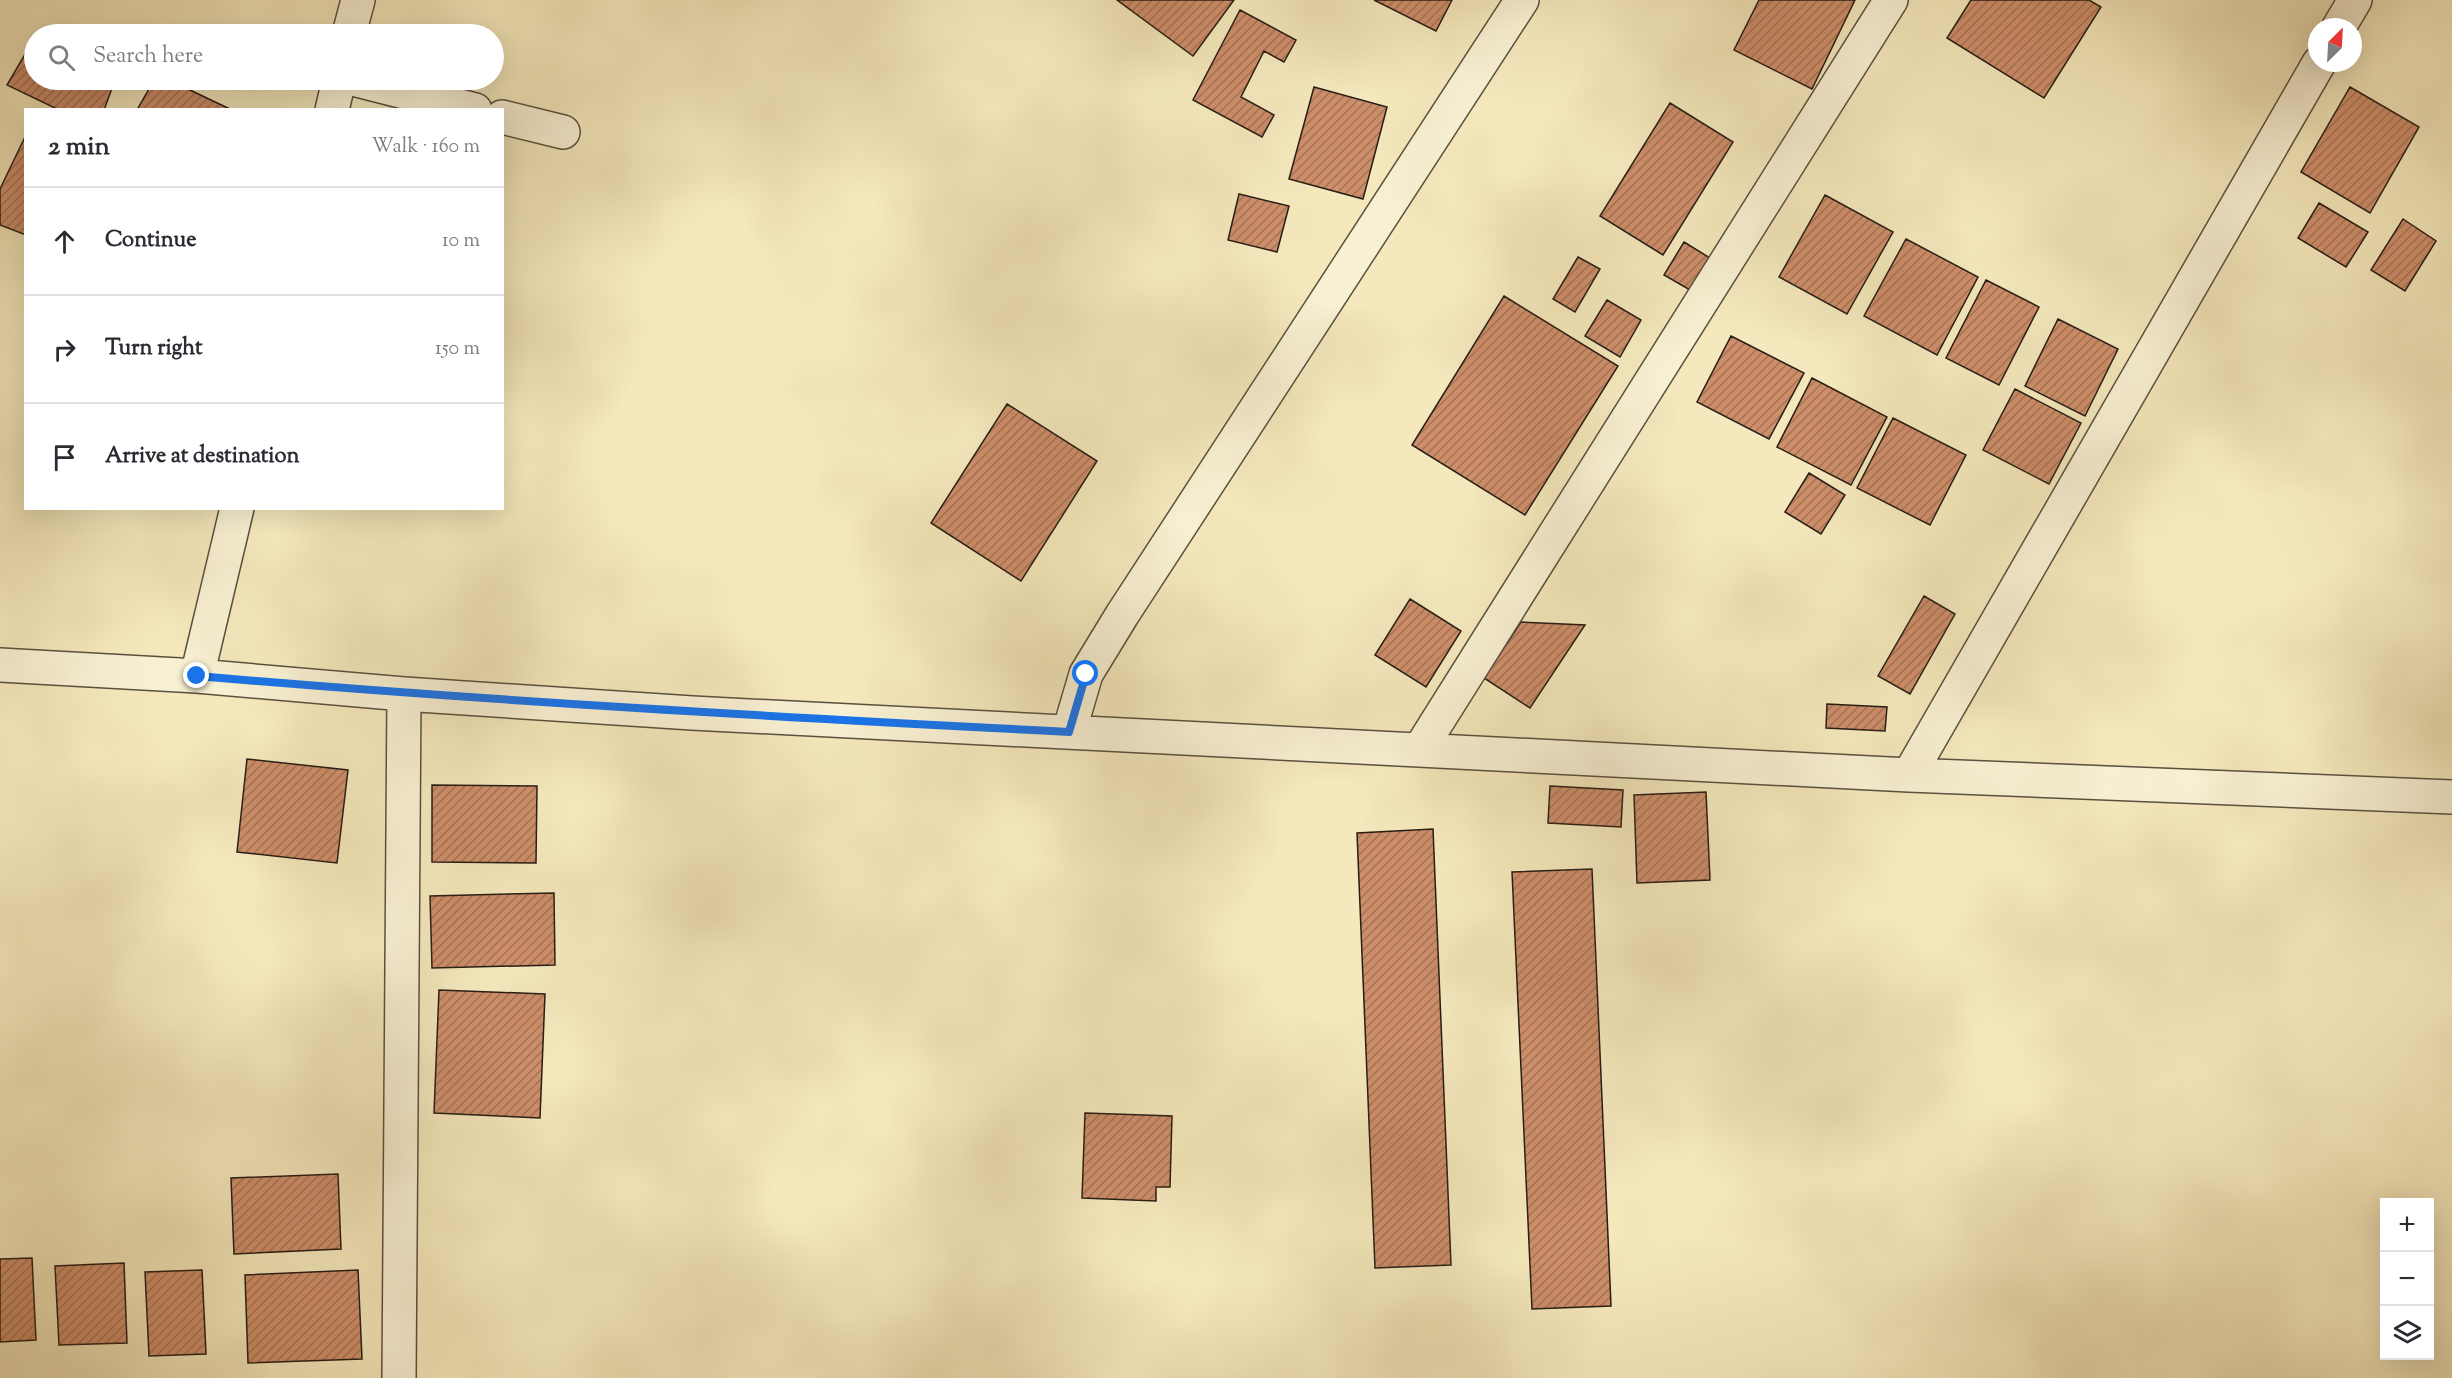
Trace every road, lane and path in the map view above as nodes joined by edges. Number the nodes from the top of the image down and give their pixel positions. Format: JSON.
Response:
{"nodes":[{"id":1,"x":358,"y":0,"type":"edge"},
{"id":2,"x":1522,"y":0,"type":"edge"},
{"id":3,"x":1891,"y":0,"type":"edge"},
{"id":4,"x":2355,"y":0,"type":"edge"},
{"id":5,"x":2344,"y":18,"type":"edge"},
{"id":6,"x":352,"y":24,"type":"edge"},
{"id":7,"x":2314,"y":72,"type":"edge"},
{"id":8,"x":337,"y":90,"type":"edge"},
{"id":9,"x":396,"y":90,"type":"edge"},
{"id":10,"x":332,"y":108,"type":"edge"},
{"id":11,"x":467,"y":108,"type":"edge"},
{"id":12,"x":504,"y":117,"type":"edge"},
{"id":13,"x":563,"y":132,"type":"dead end"},
{"id":14,"x":237,"y":510,"type":"edge"},
{"id":15,"x":0,"y":665,"type":"edge"},
{"id":16,"x":197,"y":676,"type":"junction"},
{"id":17,"x":404,"y":694,"type":"junction"},
{"id":18,"x":1069,"y":732,"type":"junction"},
{"id":19,"x":1420,"y":749,"type":"junction"},
{"id":20,"x":1909,"y":775,"type":"junction"},
{"id":21,"x":2452,"y":797,"type":"edge"},
{"id":22,"x":399,"y":1378,"type":"edge"}],
"edges":[{"from":1,"to":6,"type":"street"},
{"from":2,"to":18,"type":"street"},
{"from":3,"to":19,"type":"street"},
{"from":4,"to":5,"type":"street"},
{"from":7,"to":20,"type":"street"},
{"from":8,"to":10,"type":"street"},
{"from":9,"to":11,"type":"street"},
{"from":12,"to":13,"type":"street"},
{"from":14,"to":16,"type":"street"},
{"from":15,"to":16,"type":"street"},
{"from":16,"to":17,"type":"street"},
{"from":17,"to":18,"type":"street"},
{"from":17,"to":22,"type":"street"},
{"from":18,"to":19,"type":"street"},
{"from":19,"to":20,"type":"street"},
{"from":20,"to":21,"type":"street"}]}
